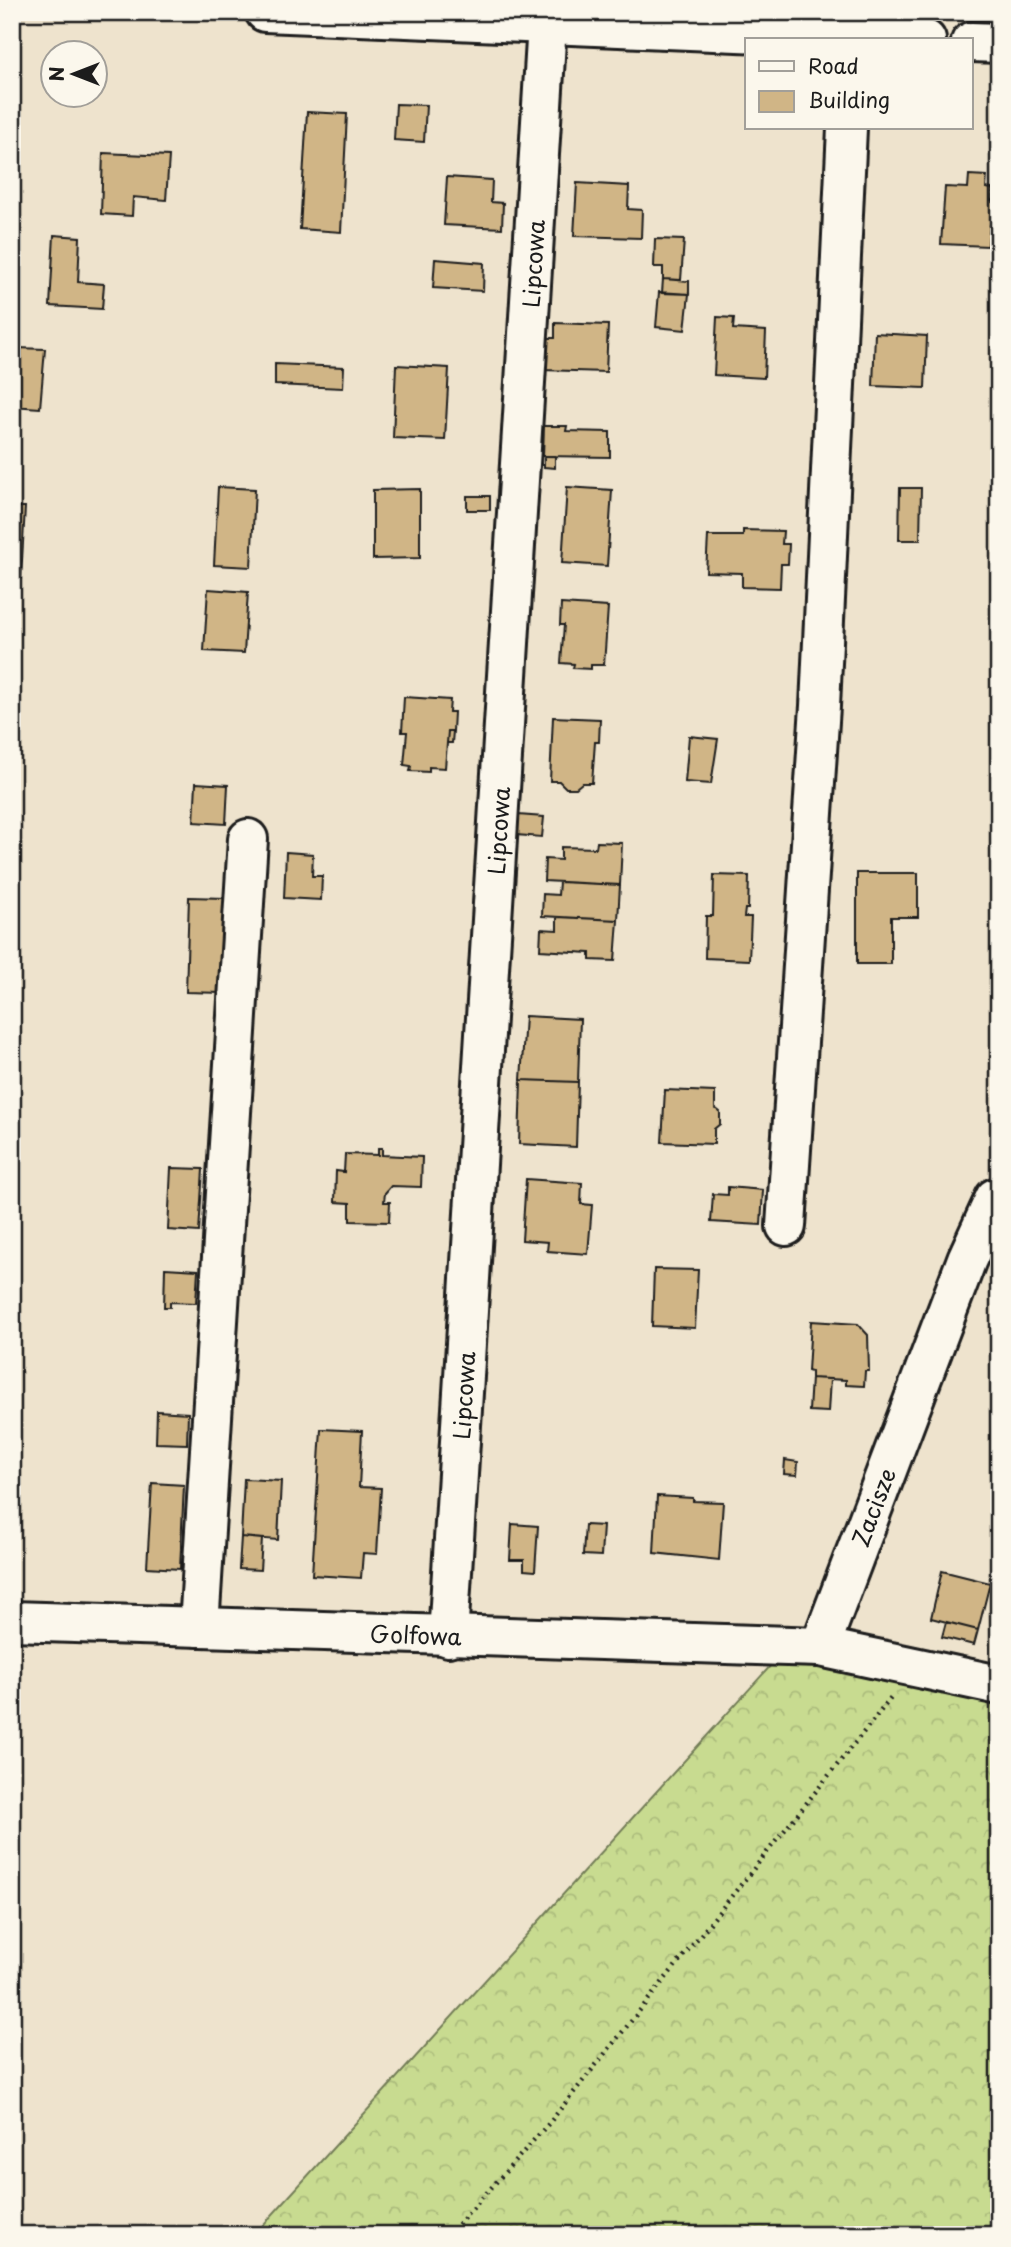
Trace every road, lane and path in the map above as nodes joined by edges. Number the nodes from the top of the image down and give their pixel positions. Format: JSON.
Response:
{"nodes":[{"id":1,"x":265,"y":12,"type":"edge"},
{"id":2,"x":547,"y":24,"type":"junction"},
{"id":3,"x":831,"y":38,"type":"edge"},
{"id":4,"x":972,"y":42,"type":"edge"},
{"id":5,"x":999,"y":43,"type":"edge"},
{"id":6,"x":847,"y":130,"type":"edge"},
{"id":7,"x":248,"y":839,"type":"dead end"},
{"id":8,"x":995,"y":1198,"type":"dead end"},
{"id":9,"x":786,"y":1226,"type":"dead end"},
{"id":10,"x":12,"y":1621,"type":"edge"},
{"id":11,"x":199,"y":1627,"type":"junction"},
{"id":12,"x":448,"y":1637,"type":"junction"},
{"id":13,"x":820,"y":1647,"type":"junction"},
{"id":14,"x":916,"y":1667,"type":"junction"},
{"id":15,"x":999,"y":1685,"type":"edge"},
{"id":16,"x":449,"y":2235,"type":"edge"}],
"edges":[{"from":1,"to":2,"type":"street"},
{"from":2,"to":3,"type":"street"},
{"from":2,"to":12,"type":"street","name":"Lipcowa"},
{"from":4,"to":5,"type":"street"},
{"from":6,"to":9,"type":"street"},
{"from":7,"to":11,"type":"street"},
{"from":8,"to":13,"type":"street","name":"Zacisze"},
{"from":10,"to":11,"type":"street","name":"Golfowa"},
{"from":11,"to":12,"type":"street","name":"Golfowa"},
{"from":12,"to":13,"type":"street","name":"Golfowa"},
{"from":13,"to":14,"type":"street"},
{"from":14,"to":15,"type":"street"},
{"from":14,"to":16,"type":"path"}]}
